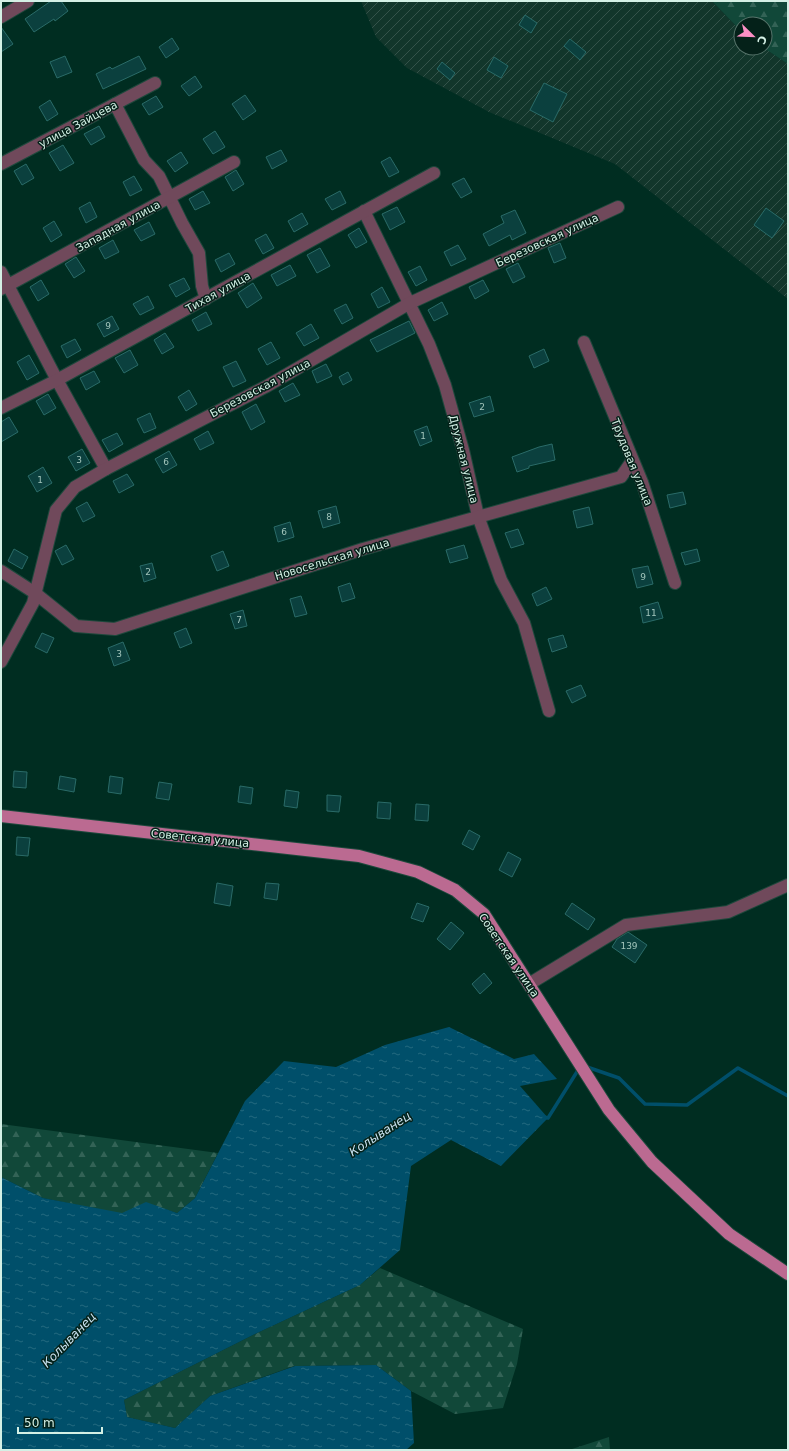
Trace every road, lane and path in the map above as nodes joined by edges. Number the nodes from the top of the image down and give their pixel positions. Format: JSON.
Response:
{"nodes":[{"id":1,"x":28,"y":1,"type":"edge"},
{"id":2,"x":1,"y":18,"type":"edge"},
{"id":3,"x":155,"y":83,"type":"dead end"},
{"id":4,"x":116,"y":104,"type":"junction"},
{"id":5,"x":234,"y":162,"type":"dead end"},
{"id":6,"x":1,"y":164,"type":"edge"},
{"id":7,"x":434,"y":173,"type":"dead end"},
{"id":8,"x":169,"y":197,"type":"junction"},
{"id":9,"x":618,"y":207,"type":"dead end"},
{"id":10,"x":364,"y":211,"type":"junction"},
{"id":11,"x":1,"y":272,"type":"edge"},
{"id":12,"x":4,"y":287,"type":"edge"},
{"id":13,"x":206,"y":299,"type":"junction"},
{"id":14,"x":410,"y":303,"type":"junction"},
{"id":15,"x":584,"y":342,"type":"dead end"},
{"id":16,"x":57,"y":380,"type":"junction"},
{"id":17,"x":1,"y":408,"type":"edge"},
{"id":18,"x":632,"y":461,"type":"junction"},
{"id":19,"x":106,"y":468,"type":"junction"},
{"id":20,"x":478,"y":516,"type":"junction"},
{"id":21,"x":1,"y":571,"type":"edge"},
{"id":22,"x":675,"y":583,"type":"dead end"},
{"id":23,"x":35,"y":593,"type":"junction"},
{"id":24,"x":1,"y":662,"type":"edge"},
{"id":25,"x":549,"y":711,"type":"dead end"},
{"id":26,"x":1,"y":816,"type":"edge"},
{"id":27,"x":788,"y":885,"type":"edge"},
{"id":28,"x":529,"y":984,"type":"junction"},
{"id":29,"x":788,"y":1274,"type":"edge"}],
"edges":[{"from":1,"to":2,"type":"street"},
{"from":3,"to":4,"type":"street","name":"улица Зайцева"},
{"from":4,"to":6,"type":"street","name":"улица Зайцева"},
{"from":4,"to":8,"type":"street"},
{"from":5,"to":8,"type":"street","name":"Западная улица"},
{"from":7,"to":10,"type":"street","name":"Тихая улица"},
{"from":8,"to":12,"type":"street","name":"Западная улица"},
{"from":8,"to":13,"type":"street"},
{"from":9,"to":14,"type":"street","name":"Березовская улица"},
{"from":10,"to":13,"type":"street","name":"Тихая улица"},
{"from":10,"to":14,"type":"street","name":"Дружная улица"},
{"from":11,"to":12,"type":"street"},
{"from":12,"to":16,"type":"street"},
{"from":13,"to":16,"type":"street","name":"Тихая улица"},
{"from":14,"to":19,"type":"street","name":"Березовская улица"},
{"from":14,"to":20,"type":"street","name":"Дружная улица"},
{"from":15,"to":18,"type":"street","name":"Трудовая улица"},
{"from":16,"to":17,"type":"street","name":"Тихая улица"},
{"from":16,"to":19,"type":"street"},
{"from":18,"to":20,"type":"street","name":"Новосельская улица"},
{"from":18,"to":22,"type":"street","name":"Трудовая улица"},
{"from":19,"to":23,"type":"street","name":"Березовская улица"},
{"from":20,"to":23,"type":"street","name":"Новосельская улица"},
{"from":20,"to":25,"type":"street","name":"Дружная улица"},
{"from":21,"to":23,"type":"street","name":"Новосельская улица"},
{"from":23,"to":24,"type":"street","name":"Березовская улица"},
{"from":26,"to":28,"type":"main road","name":"Советская улица"},
{"from":27,"to":28,"type":"street"},
{"from":28,"to":29,"type":"main road","name":"Советская улица"}]}
